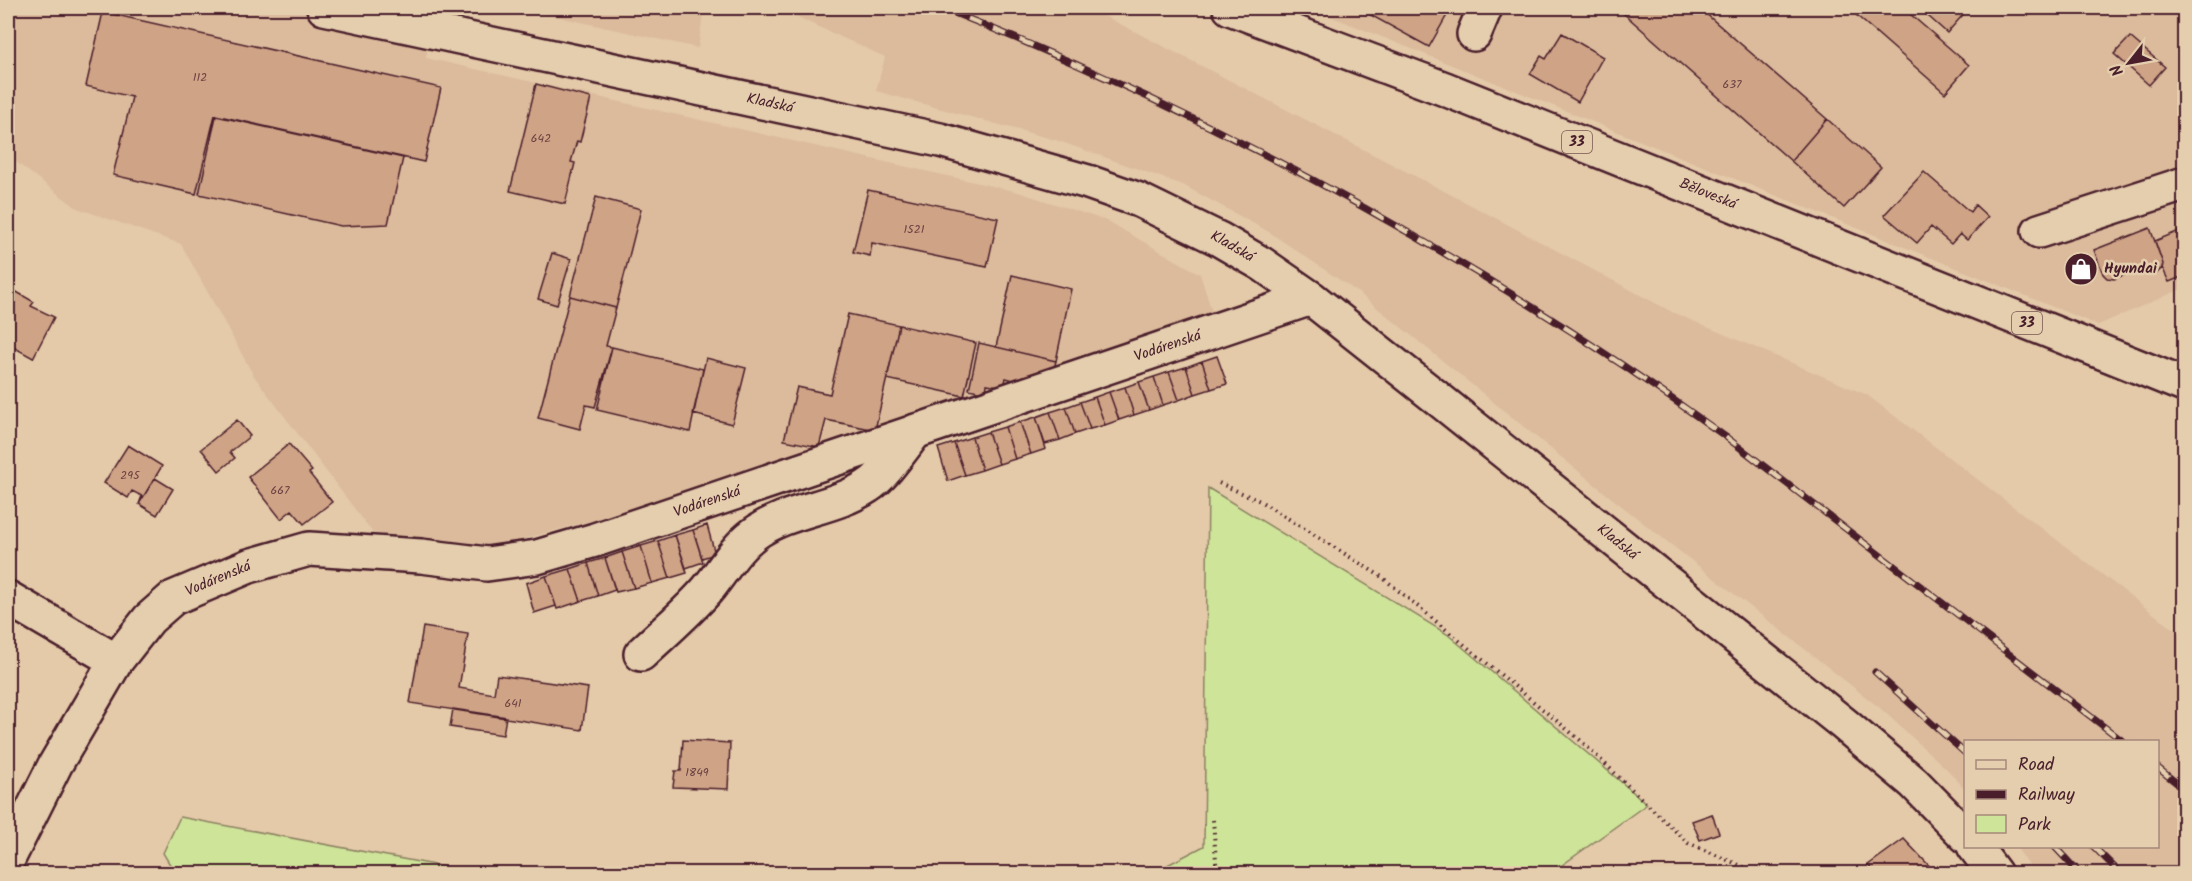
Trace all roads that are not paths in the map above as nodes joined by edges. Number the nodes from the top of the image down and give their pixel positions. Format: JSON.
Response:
{"nodes":[{"id":1,"x":324,"y":8,"type":"edge"},
{"id":2,"x":1230,"y":8,"type":"edge"},
{"id":3,"x":2184,"y":184,"type":"edge"},
{"id":4,"x":2039,"y":231,"type":"dead end"},
{"id":5,"x":1311,"y":298,"type":"junction"},
{"id":6,"x":2184,"y":385,"type":"edge"},
{"id":7,"x":916,"y":431,"type":"junction"},
{"id":8,"x":8,"y":598,"type":"edge"},
{"id":9,"x":641,"y":654,"type":"dead end"},
{"id":10,"x":116,"y":661,"type":"junction"},
{"id":11,"x":1964,"y":835,"type":"edge"},
{"id":12,"x":1976,"y":848,"type":"edge"},
{"id":13,"x":8,"y":859,"type":"edge"},
{"id":14,"x":1995,"y":873,"type":"edge"}],
"edges":[{"from":1,"to":5,"type":"main road","name":"Kladská"},
{"from":2,"to":6,"type":"main road","name":"Běloveská","number":"33"},
{"from":3,"to":4,"type":"main road"},
{"from":5,"to":7,"type":"main road","name":"Vodárenská"},
{"from":5,"to":11,"type":"main road","name":"Kladská"},
{"from":7,"to":9,"type":"main road"},
{"from":7,"to":10,"type":"main road","name":"Vodárenská"},
{"from":8,"to":10,"type":"main road"},
{"from":10,"to":13,"type":"main road","name":"Vodárenská"},
{"from":12,"to":14,"type":"main road"}]}
